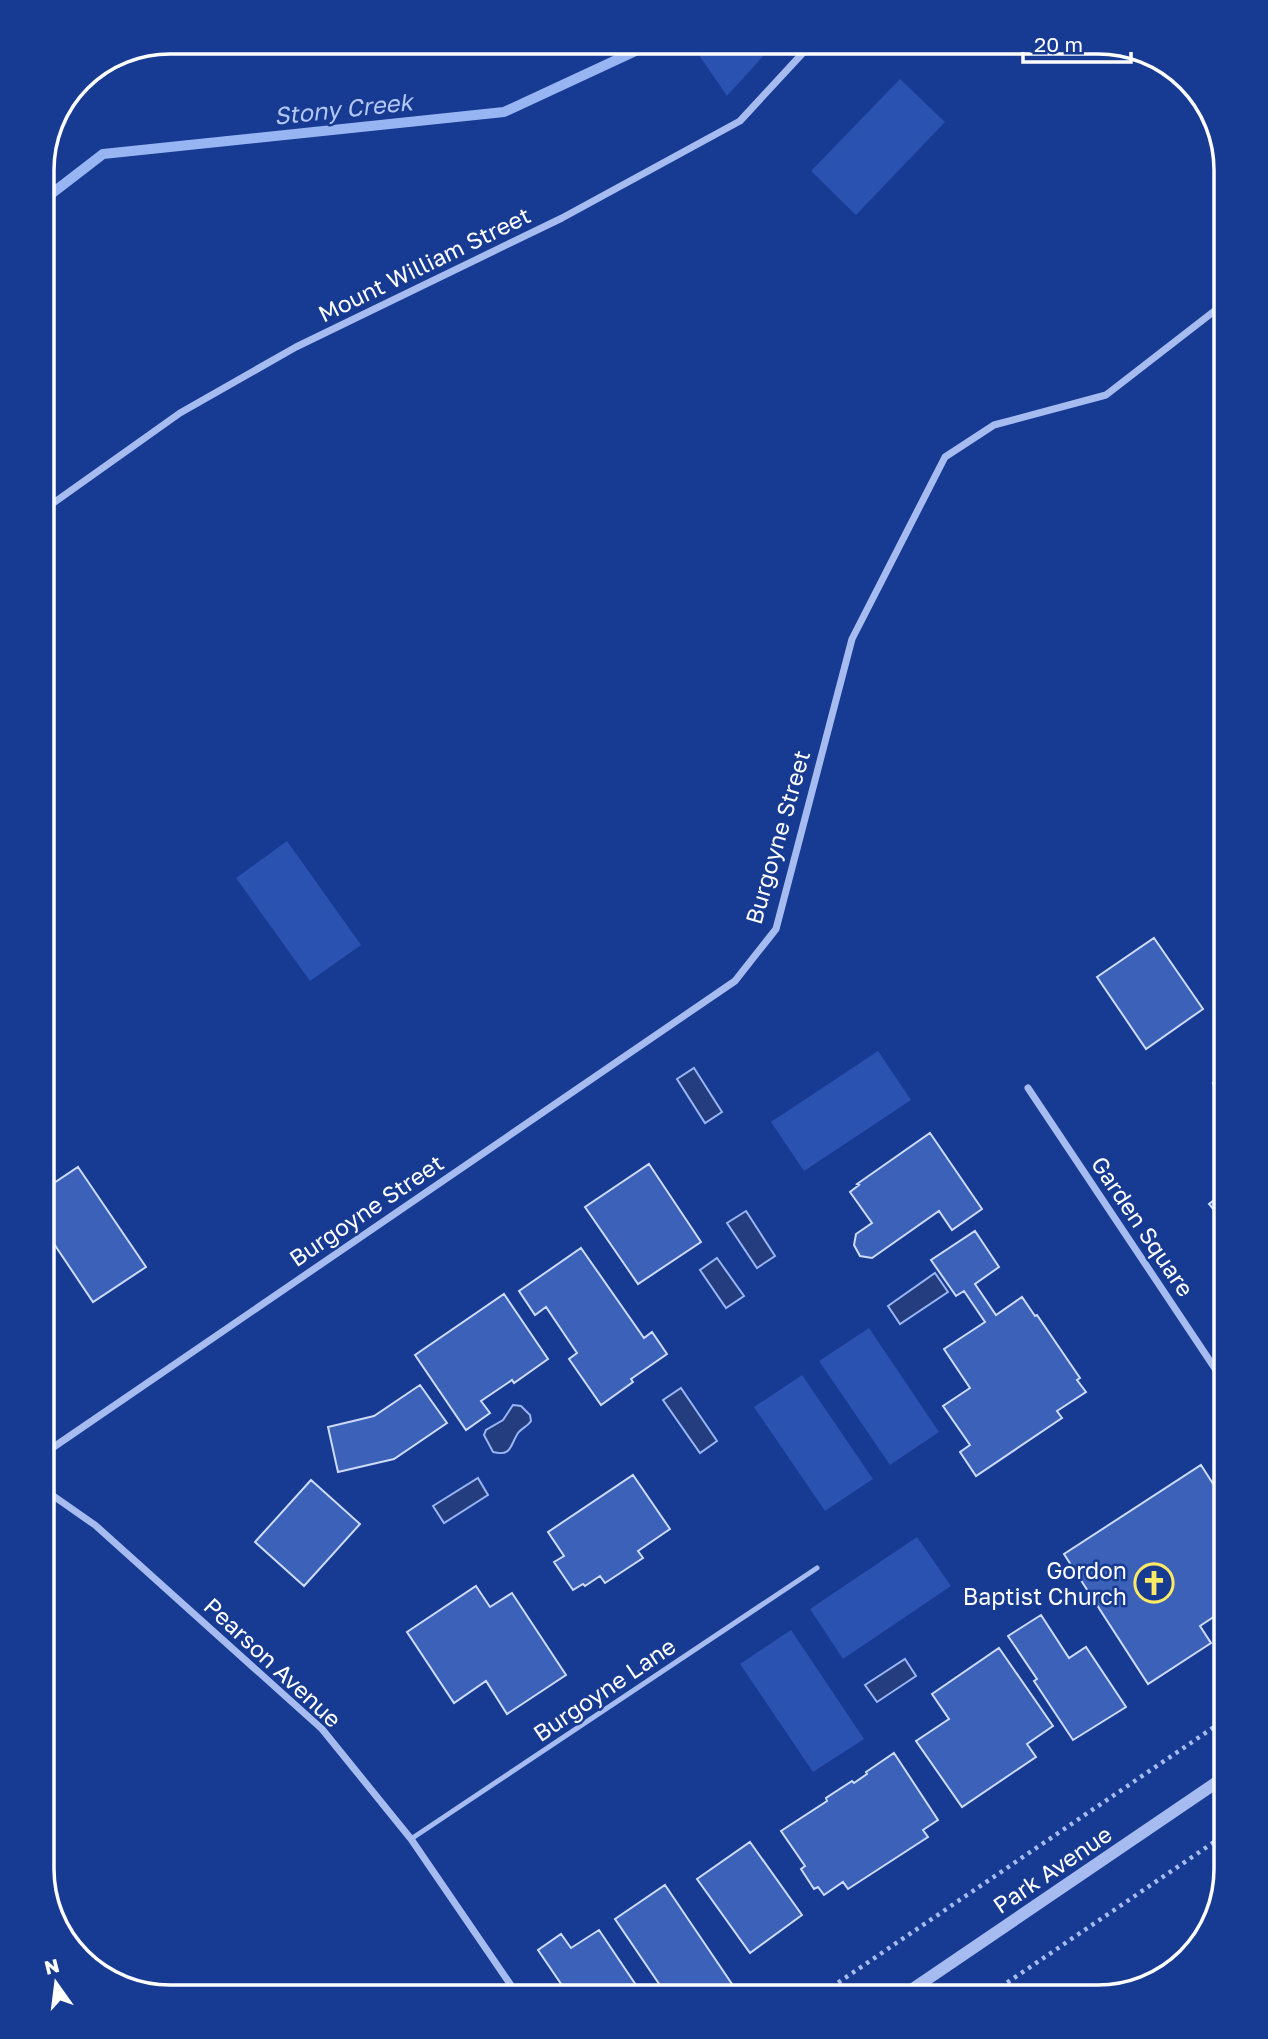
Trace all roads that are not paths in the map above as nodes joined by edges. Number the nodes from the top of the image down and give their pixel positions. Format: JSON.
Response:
{"nodes":[{"id":1,"x":802,"y":54,"type":"edge"},
{"id":2,"x":1214,"y":311,"type":"edge"},
{"id":3,"x":54,"y":502,"type":"edge"},
{"id":4,"x":1028,"y":1088,"type":"dead end"},
{"id":5,"x":1214,"y":1367,"type":"edge"},
{"id":6,"x":54,"y":1447,"type":"edge"},
{"id":7,"x":54,"y":1496,"type":"edge"},
{"id":8,"x":817,"y":1568,"type":"dead end"},
{"id":9,"x":1214,"y":1784,"type":"edge"},
{"id":10,"x":411,"y":1839,"type":"junction"},
{"id":11,"x":511,"y":1985,"type":"edge"},
{"id":12,"x":919,"y":1985,"type":"edge"}],
"edges":[{"from":1,"to":3,"type":"street","name":"Mount William Street"},
{"from":2,"to":6,"type":"street","name":"Burgoyne Street"},
{"from":4,"to":5,"type":"street","name":"Garden Square"},
{"from":7,"to":10,"type":"street","name":"Pearson Avenue"},
{"from":8,"to":10,"type":"lane","name":"Burgoyne Lane"},
{"from":9,"to":12,"type":"street","name":"Park Avenue"},
{"from":10,"to":11,"type":"street","name":"Pearson Avenue"}]}
